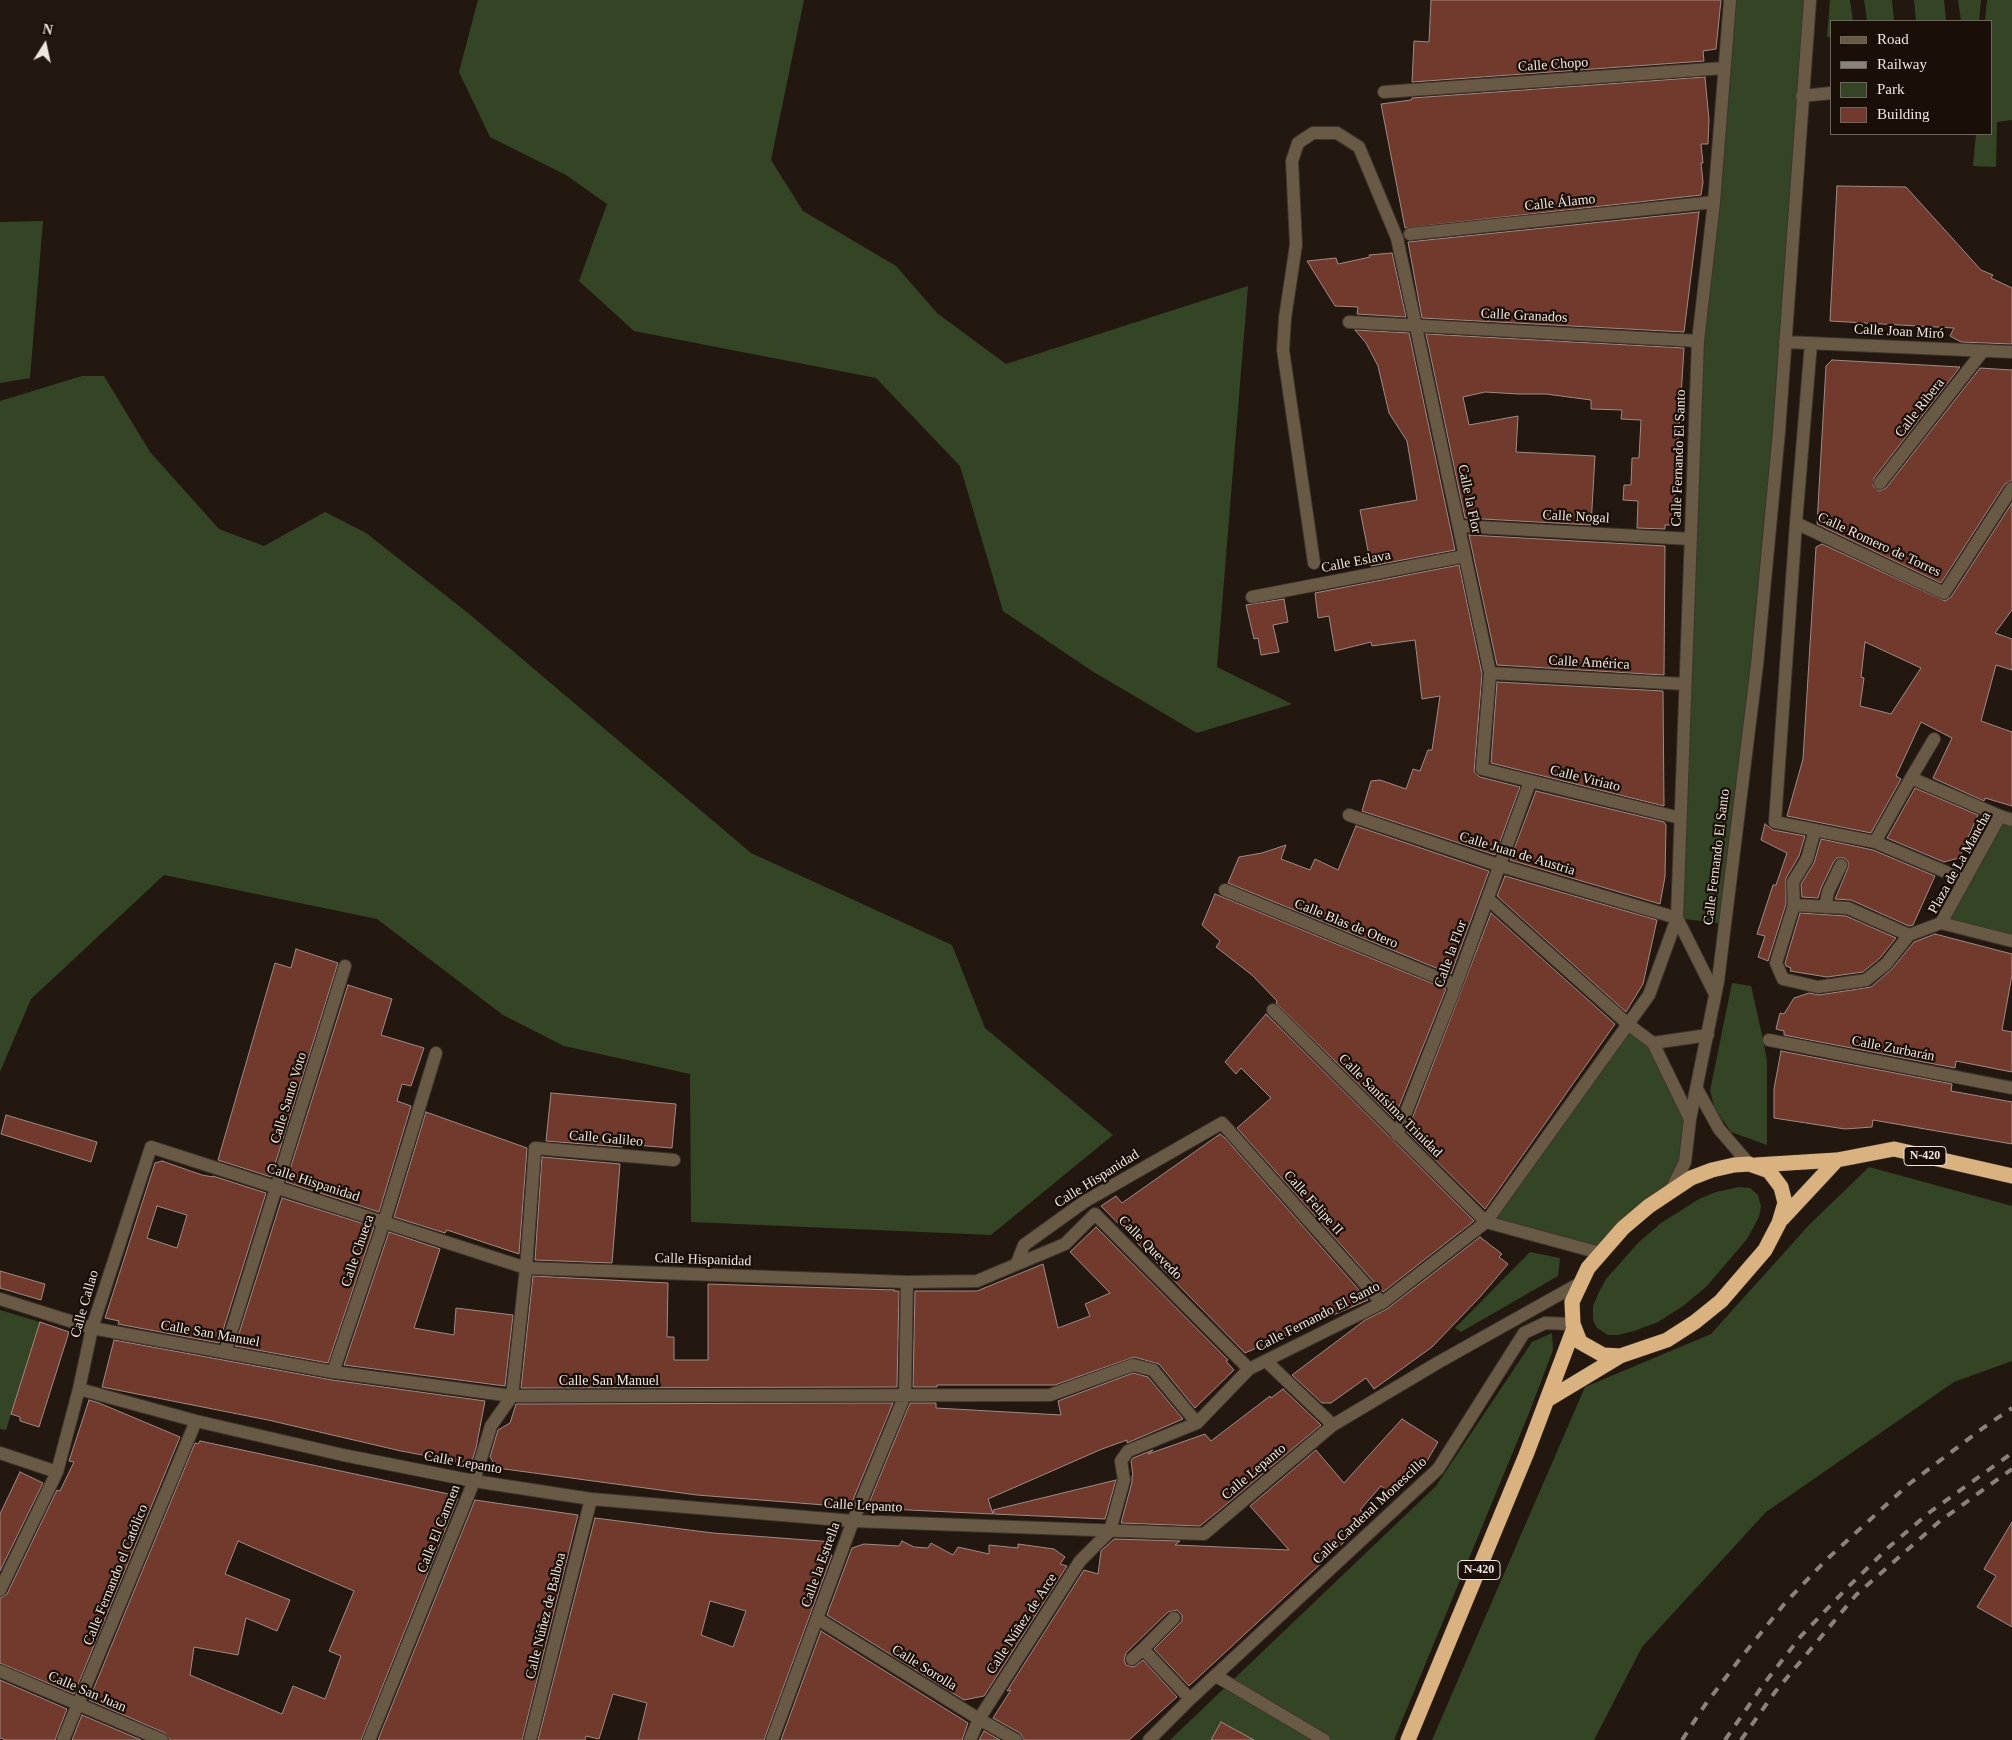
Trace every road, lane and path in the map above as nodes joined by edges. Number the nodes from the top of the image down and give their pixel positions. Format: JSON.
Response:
{"nodes":[{"id":1,"x":1730,"y":0,"type":"edge"},
{"id":2,"x":1810,"y":0,"type":"edge"},
{"id":3,"x":1724,"y":68,"type":"junction"},
{"id":4,"x":1384,"y":92,"type":"dead end"},
{"id":5,"x":1830,"y":93,"type":"edge"},
{"id":6,"x":1802,"y":96,"type":"junction"},
{"id":7,"x":1714,"y":202,"type":"junction"},
{"id":8,"x":1410,"y":234,"type":"dead end"},
{"id":9,"x":1349,"y":322,"type":"dead end"},
{"id":10,"x":1415,"y":325,"type":"junction"},
{"id":11,"x":1698,"y":341,"type":"junction"},
{"id":12,"x":1785,"y":342,"type":"junction"},
{"id":13,"x":1811,"y":343,"type":"junction"},
{"id":14,"x":1984,"y":351,"type":"junction"},
{"id":15,"x":2012,"y":352,"type":"edge"},
{"id":16,"x":1880,"y":483,"type":"dead end"},
{"id":17,"x":2012,"y":488,"type":"edge"},
{"id":18,"x":1796,"y":522,"type":"junction"},
{"id":19,"x":1459,"y":526,"type":"junction"},
{"id":20,"x":1691,"y":538,"type":"junction"},
{"id":21,"x":1465,"y":556,"type":"junction"},
{"id":22,"x":1314,"y":563,"type":"dead end"},
{"id":23,"x":1252,"y":597,"type":"dead end"},
{"id":24,"x":1490,"y":673,"type":"junction"},
{"id":25,"x":1685,"y":684,"type":"junction"},
{"id":26,"x":1934,"y":739,"type":"dead end"},
{"id":27,"x":1482,"y":769,"type":"joint"},
{"id":28,"x":1911,"y":778,"type":"junction"},
{"id":29,"x":1530,"y":782,"type":"junction"},
{"id":30,"x":1349,"y":815,"type":"dead end"},
{"id":31,"x":1680,"y":818,"type":"junction"},
{"id":32,"x":2006,"y":818,"type":"edge"},
{"id":33,"x":1815,"y":830,"type":"junction"},
{"id":34,"x":1875,"y":842,"type":"junction"},
{"id":35,"x":1841,"y":865,"type":"dead end"},
{"id":36,"x":1501,"y":866,"type":"junction"},
{"id":37,"x":1965,"y":880,"type":"junction"},
{"id":38,"x":1224,"y":890,"type":"dead end"},
{"id":39,"x":1488,"y":899,"type":"junction"},
{"id":40,"x":1794,"y":905,"type":"junction"},
{"id":41,"x":1825,"y":907,"type":"junction"},
{"id":42,"x":1676,"y":918,"type":"junction"},
{"id":43,"x":1941,"y":924,"type":"junction"},
{"id":44,"x":1909,"y":935,"type":"junction"},
{"id":45,"x":2012,"y":941,"type":"edge"},
{"id":46,"x":345,"y":966,"type":"dead end"},
{"id":47,"x":1456,"y":985,"type":"junction"},
{"id":48,"x":1715,"y":994,"type":"junction"},
{"id":49,"x":1273,"y":1010,"type":"dead end"},
{"id":50,"x":1629,"y":1025,"type":"junction"},
{"id":51,"x":1708,"y":1035,"type":"junction"},
{"id":52,"x":1769,"y":1040,"type":"dead end"},
{"id":53,"x":1653,"y":1043,"type":"junction"},
{"id":54,"x":436,"y":1053,"type":"dead end"},
{"id":55,"x":2012,"y":1088,"type":"edge"},
{"id":56,"x":1697,"y":1089,"type":"junction"},
{"id":57,"x":1690,"y":1119,"type":"junction"},
{"id":58,"x":1222,"y":1123,"type":"joint"},
{"id":59,"x":1397,"y":1135,"type":"junction"},
{"id":60,"x":151,"y":1147,"type":"joint"},
{"id":61,"x":535,"y":1148,"type":"joint"},
{"id":62,"x":674,"y":1160,"type":"dead end"},
{"id":63,"x":1837,"y":1160,"type":"junction"},
{"id":64,"x":1752,"y":1164,"type":"junction"},
{"id":65,"x":2012,"y":1176,"type":"edge"},
{"id":66,"x":278,"y":1187,"type":"junction"},
{"id":67,"x":1670,"y":1192,"type":"junction"},
{"id":68,"x":384,"y":1222,"type":"junction"},
{"id":69,"x":1486,"y":1222,"type":"junction"},
{"id":70,"x":1779,"y":1223,"type":"junction"},
{"id":71,"x":1600,"y":1254,"type":"junction"},
{"id":72,"x":1017,"y":1263,"type":"junction"},
{"id":73,"x":526,"y":1268,"type":"junction"},
{"id":74,"x":907,"y":1282,"type":"junction"},
{"id":75,"x":1580,"y":1283,"type":"junction"},
{"id":76,"x":0,"y":1299,"type":"edge"},
{"id":77,"x":1382,"y":1303,"type":"junction"},
{"id":78,"x":1574,"y":1326,"type":"junction"},
{"id":79,"x":92,"y":1328,"type":"junction"},
{"id":80,"x":225,"y":1352,"type":"junction"},
{"id":81,"x":1620,"y":1356,"type":"junction"},
{"id":82,"x":1266,"y":1361,"type":"junction"},
{"id":83,"x":1249,"y":1369,"type":"junction"},
{"id":84,"x":333,"y":1372,"type":"junction"},
{"id":85,"x":79,"y":1389,"type":"junction"},
{"id":86,"x":905,"y":1395,"type":"junction"},
{"id":87,"x":512,"y":1396,"type":"junction"},
{"id":88,"x":1547,"y":1400,"type":"junction"},
{"id":89,"x":196,"y":1421,"type":"junction"},
{"id":90,"x":1197,"y":1423,"type":"junction"},
{"id":91,"x":1333,"y":1425,"type":"junction"},
{"id":92,"x":0,"y":1453,"type":"edge"},
{"id":93,"x":57,"y":1472,"type":"junction"},
{"id":94,"x":474,"y":1481,"type":"junction"},
{"id":95,"x":591,"y":1499,"type":"junction"},
{"id":96,"x":854,"y":1521,"type":"junction"},
{"id":97,"x":1110,"y":1531,"type":"junction"},
{"id":98,"x":0,"y":1590,"type":"edge"},
{"id":99,"x":1174,"y":1618,"type":"dead end"},
{"id":100,"x":818,"y":1619,"type":"junction"},
{"id":101,"x":1143,"y":1649,"type":"junction"},
{"id":102,"x":1132,"y":1659,"type":"dead end"},
{"id":103,"x":0,"y":1671,"type":"edge"},
{"id":104,"x":1216,"y":1676,"type":"junction"},
{"id":105,"x":1190,"y":1700,"type":"junction"},
{"id":106,"x":79,"y":1705,"type":"junction"},
{"id":107,"x":979,"y":1719,"type":"junction"},
{"id":108,"x":63,"y":1740,"type":"edge"},
{"id":109,"x":162,"y":1740,"type":"edge"},
{"id":110,"x":369,"y":1740,"type":"edge"},
{"id":111,"x":530,"y":1740,"type":"edge"},
{"id":112,"x":772,"y":1740,"type":"edge"},
{"id":113,"x":970,"y":1740,"type":"edge"},
{"id":114,"x":1016,"y":1740,"type":"edge"},
{"id":115,"x":1149,"y":1740,"type":"edge"},
{"id":116,"x":1324,"y":1740,"type":"edge"},
{"id":117,"x":1408,"y":1740,"type":"edge"}],
"edges":[{"from":1,"to":3,"type":"street","name":"Calle Fernando El Santo"},
{"from":2,"to":6,"type":"street","name":"Calle Fernando El Santo"},
{"from":3,"to":4,"type":"street","name":"Calle Chopo"},
{"from":3,"to":7,"type":"street","name":"Calle Fernando El Santo"},
{"from":5,"to":6,"type":"street"},
{"from":6,"to":12,"type":"street","name":"Calle Fernando El Santo"},
{"from":7,"to":8,"type":"street","name":"Calle Álamo"},
{"from":7,"to":11,"type":"street","name":"Calle Fernando El Santo"},
{"from":9,"to":10,"type":"street","name":"Calle Granados"},
{"from":10,"to":11,"type":"street","name":"Calle Granados"},
{"from":10,"to":19,"type":"street","name":"Calle la Flor"},
{"from":10,"to":22,"type":"street","name":"Calle la Flor"},
{"from":11,"to":20,"type":"street","name":"Calle Fernando El Santo"},
{"from":12,"to":13,"type":"street","name":"Calle Joan Miró"},
{"from":12,"to":48,"type":"street","name":"Calle Fernando El Santo"},
{"from":13,"to":14,"type":"street","name":"Calle Joan Miró"},
{"from":13,"to":18,"type":"street"},
{"from":14,"to":15,"type":"street","name":"Calle Joan Miró"},
{"from":14,"to":16,"type":"street","name":"Calle Ribera"},
{"from":17,"to":18,"type":"street","name":"Calle Romero de Torres"},
{"from":18,"to":33,"type":"street"},
{"from":19,"to":20,"type":"street","name":"Calle Nogal"},
{"from":19,"to":21,"type":"street","name":"Calle la Flor"},
{"from":20,"to":25,"type":"street","name":"Calle Fernando El Santo"},
{"from":21,"to":23,"type":"street","name":"Calle Eslava"},
{"from":21,"to":24,"type":"street","name":"Calle la Flor"},
{"from":24,"to":25,"type":"street","name":"Calle América"},
{"from":24,"to":27,"type":"street","name":"Calle la Flor"},
{"from":25,"to":31,"type":"street","name":"Calle Fernando El Santo"},
{"from":26,"to":28,"type":"street"},
{"from":27,"to":29,"type":"street","name":"Calle Viriato"},
{"from":28,"to":32,"type":"street"},
{"from":28,"to":34,"type":"street"},
{"from":29,"to":31,"type":"street","name":"Calle Viriato"},
{"from":29,"to":36,"type":"street","name":"Calle la Flor"},
{"from":30,"to":36,"type":"street","name":"Calle Juan de Austria"},
{"from":31,"to":42,"type":"street","name":"Calle Fernando El Santo"},
{"from":32,"to":37,"type":"street","name":"Plaza de La Mancha"},
{"from":33,"to":34,"type":"street"},
{"from":33,"to":40,"type":"street"},
{"from":34,"to":37,"type":"street"},
{"from":35,"to":41,"type":"street"},
{"from":36,"to":39,"type":"street","name":"Calle la Flor"},
{"from":36,"to":42,"type":"street","name":"Calle Juan de Austria"},
{"from":37,"to":43,"type":"street","name":"Plaza de La Mancha"},
{"from":38,"to":47,"type":"street","name":"Calle Blas de Otero"},
{"from":39,"to":47,"type":"street","name":"Calle la Flor"},
{"from":39,"to":50,"type":"street"},
{"from":40,"to":41,"type":"street"},
{"from":40,"to":44,"type":"street"},
{"from":41,"to":44,"type":"street"},
{"from":42,"to":48,"type":"street","name":"Calle Fernando El Santo"},
{"from":42,"to":50,"type":"street","name":"Calle Fernando El Santo"},
{"from":43,"to":44,"type":"street"},
{"from":43,"to":45,"type":"street","name":"Plaza de La Mancha"},
{"from":46,"to":66,"type":"street","name":"Calle Santo Voto"},
{"from":47,"to":59,"type":"street","name":"Calle la Flor"},
{"from":48,"to":51,"type":"street","name":"Calle Fernando El Santo"},
{"from":49,"to":59,"type":"street","name":"Calle Santísima Trinidad"},
{"from":50,"to":53,"type":"street"},
{"from":50,"to":69,"type":"street","name":"Calle Fernando El Santo"},
{"from":51,"to":53,"type":"street"},
{"from":51,"to":56,"type":"street","name":"Calle Fernando El Santo"},
{"from":52,"to":55,"type":"street","name":"Calle Zurbarán"},
{"from":53,"to":57,"type":"street"},
{"from":54,"to":68,"type":"street","name":"Calle Chueca"},
{"from":56,"to":57,"type":"street","name":"Calle Fernando El Santo"},
{"from":56,"to":64,"type":"street"},
{"from":57,"to":67,"type":"street","name":"Calle Fernando El Santo"},
{"from":58,"to":72,"type":"street","name":"Calle Hispanidad"},
{"from":58,"to":77,"type":"street","name":"Calle Felipe II"},
{"from":59,"to":69,"type":"street","name":"Calle Santísima Trinidad"},
{"from":60,"to":66,"type":"street","name":"Calle Hispanidad"},
{"from":60,"to":79,"type":"street","name":"Calle Callao"},
{"from":61,"to":62,"type":"street","name":"Calle Galileo"},
{"from":61,"to":73,"type":"street","name":"Calle El Carmen"},
{"from":63,"to":64,"type":"highway","number":"N-420"},
{"from":63,"to":65,"type":"highway","number":"N-420"},
{"from":63,"to":70,"type":"highway"},
{"from":64,"to":67,"type":"highway"},
{"from":64,"to":70,"type":"highway"},
{"from":66,"to":68,"type":"street","name":"Calle Hispanidad"},
{"from":66,"to":80,"type":"street","name":"Calle Santo Voto"},
{"from":67,"to":71,"type":"highway"},
{"from":68,"to":73,"type":"street","name":"Calle Hispanidad"},
{"from":68,"to":84,"type":"street","name":"Calle Chueca"},
{"from":69,"to":71,"type":"street"},
{"from":69,"to":77,"type":"street","name":"Calle Fernando El Santo"},
{"from":70,"to":81,"type":"highway"},
{"from":71,"to":75,"type":"highway"},
{"from":72,"to":74,"type":"street","name":"Calle Hispanidad"},
{"from":72,"to":83,"type":"street","name":"Calle Quevedo"},
{"from":73,"to":74,"type":"street","name":"Calle Hispanidad"},
{"from":73,"to":87,"type":"street","name":"Calle El Carmen"},
{"from":74,"to":86,"type":"street","name":"Calle la Estrella"},
{"from":75,"to":78,"type":"highway"},
{"from":75,"to":91,"type":"street","name":"Calle Lepanto"},
{"from":76,"to":79,"type":"street","name":"Calle San Manuel"},
{"from":77,"to":82,"type":"street","name":"Calle Fernando El Santo"},
{"from":78,"to":81,"type":"highway"},
{"from":78,"to":88,"type":"highway","number":"N-420"},
{"from":78,"to":104,"type":"street","name":"Calle Cardenal Monescillo"},
{"from":79,"to":80,"type":"street","name":"Calle San Manuel"},
{"from":79,"to":85,"type":"street","name":"Calle Callao"},
{"from":80,"to":84,"type":"street","name":"Calle San Manuel"},
{"from":81,"to":88,"type":"highway"},
{"from":82,"to":83,"type":"street","name":"Calle Fernando El Santo"},
{"from":82,"to":91,"type":"street"},
{"from":83,"to":90,"type":"street","name":"Calle Fernando El Santo"},
{"from":84,"to":87,"type":"street","name":"Calle San Manuel"},
{"from":85,"to":89,"type":"street","name":"Calle Lepanto"},
{"from":85,"to":93,"type":"street","name":"Calle Callao"},
{"from":86,"to":87,"type":"street","name":"Calle San Manuel"},
{"from":86,"to":90,"type":"street","name":"Calle San Manuel"},
{"from":86,"to":96,"type":"street","name":"Calle la Estrella"},
{"from":87,"to":94,"type":"street","name":"Calle El Carmen"},
{"from":88,"to":117,"type":"highway","number":"N-420"},
{"from":89,"to":94,"type":"street","name":"Calle Lepanto"},
{"from":89,"to":106,"type":"street","name":"Calle Fernando el Católico"},
{"from":90,"to":97,"type":"street","name":"Calle Fernando El Santo"},
{"from":91,"to":97,"type":"street","name":"Calle Lepanto"},
{"from":92,"to":93,"type":"street"},
{"from":93,"to":98,"type":"street","name":"Calle Callao"},
{"from":94,"to":95,"type":"street","name":"Calle Lepanto"},
{"from":94,"to":110,"type":"street","name":"Calle El Carmen"},
{"from":95,"to":96,"type":"street","name":"Calle Lepanto"},
{"from":95,"to":111,"type":"street","name":"Calle Núñez de Balboa"},
{"from":96,"to":97,"type":"street","name":"Calle Lepanto"},
{"from":96,"to":100,"type":"street","name":"Calle la Estrella"},
{"from":97,"to":107,"type":"street","name":"Calle Núñez de Arce"},
{"from":99,"to":101,"type":"street"},
{"from":100,"to":107,"type":"street","name":"Calle Sorolla"},
{"from":100,"to":112,"type":"street","name":"Calle la Estrella"},
{"from":101,"to":102,"type":"street"},
{"from":101,"to":105,"type":"street"},
{"from":103,"to":106,"type":"street","name":"Calle San Juan"},
{"from":104,"to":105,"type":"street","name":"Calle Cardenal Monescillo"},
{"from":104,"to":116,"type":"street"},
{"from":105,"to":115,"type":"street","name":"Calle Cardenal Monescillo"},
{"from":106,"to":108,"type":"street","name":"Calle Fernando el Católico"},
{"from":106,"to":109,"type":"street","name":"Calle San Juan"},
{"from":107,"to":113,"type":"street","name":"Calle Núñez de Arce"},
{"from":107,"to":114,"type":"street","name":"Calle Sorolla"}]}
